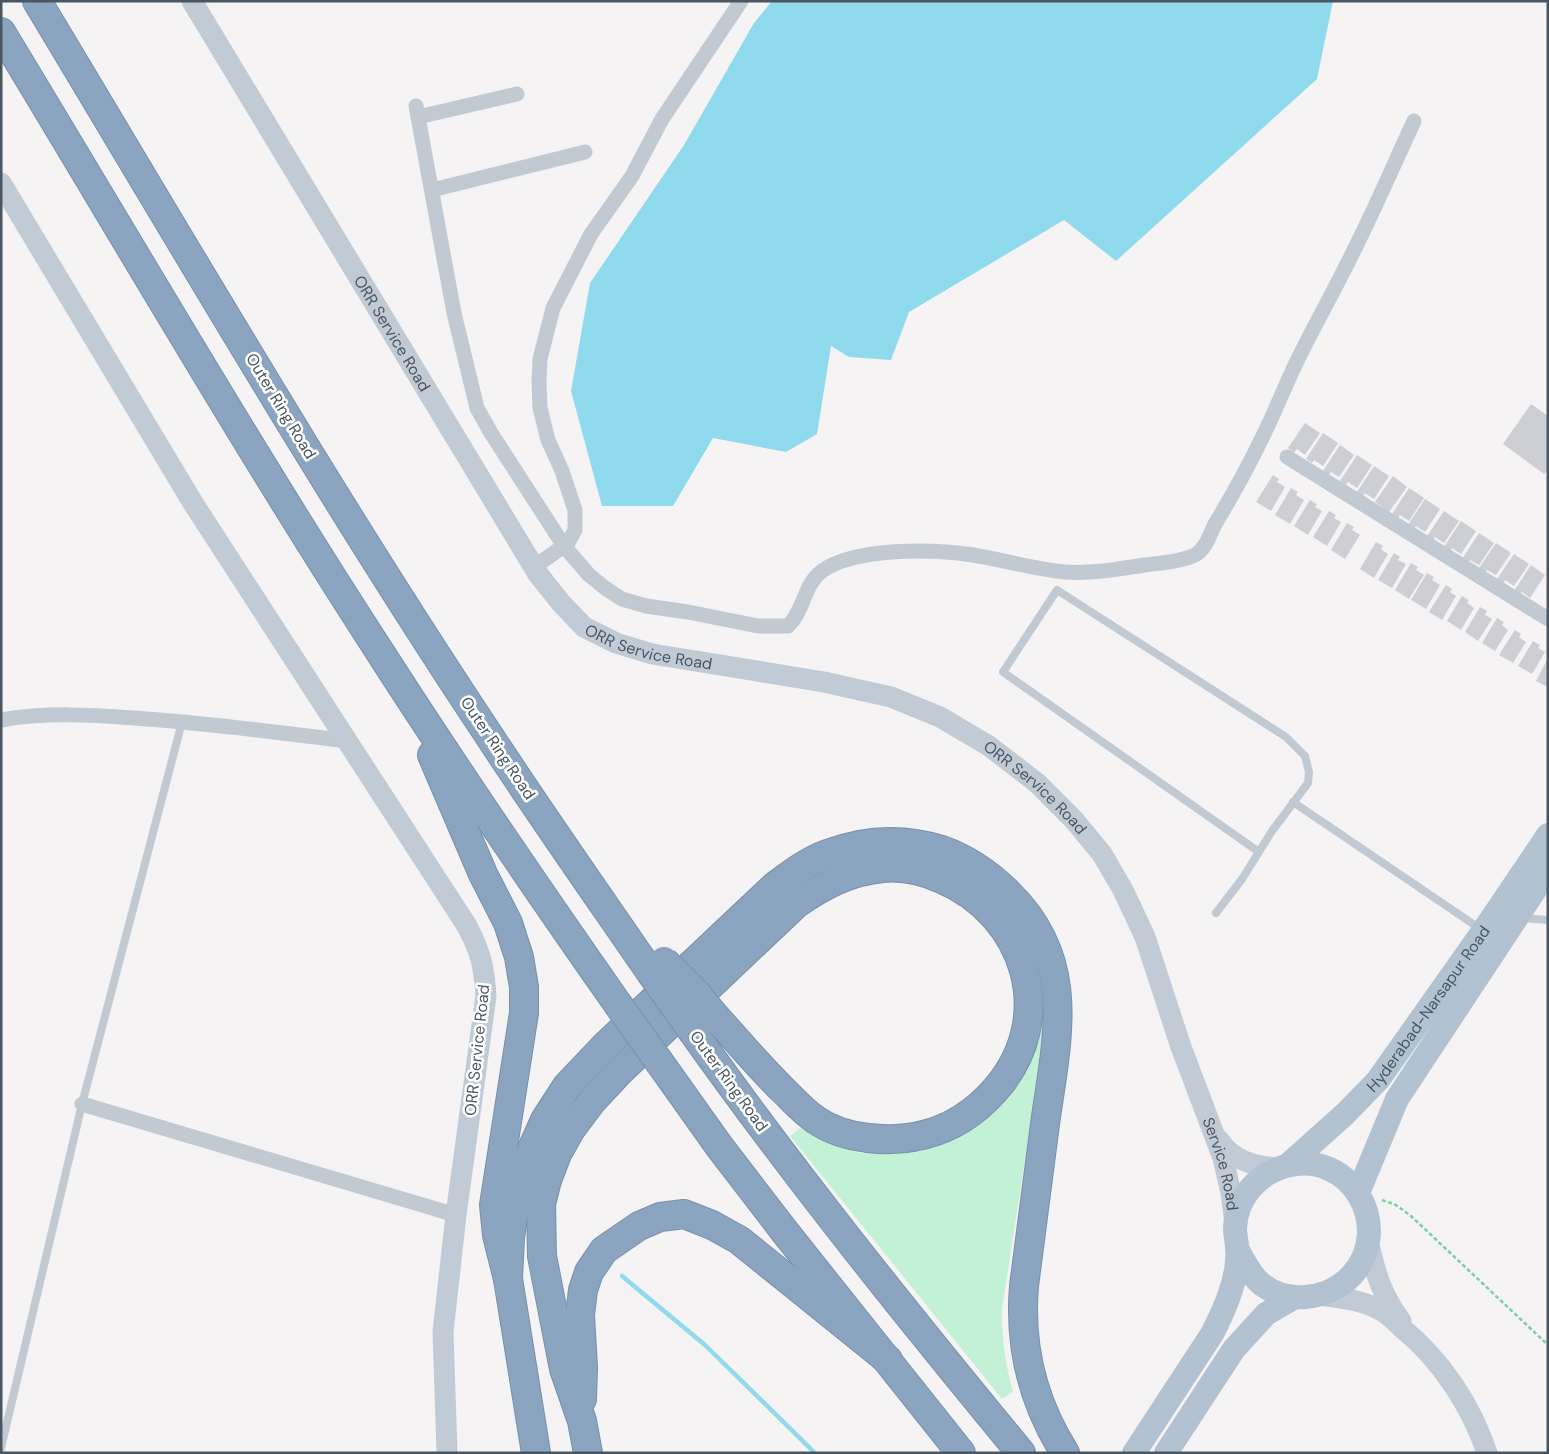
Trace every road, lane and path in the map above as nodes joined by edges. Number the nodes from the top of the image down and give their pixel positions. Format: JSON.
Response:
{"nodes":[{"id":1,"x":37,"y":1,"type":"edge"},
{"id":2,"x":192,"y":1,"type":"edge"},
{"id":3,"x":741,"y":1,"type":"edge"},
{"id":4,"x":1,"y":32,"type":"edge"},
{"id":5,"x":517,"y":94,"type":"dead end"},
{"id":6,"x":1414,"y":121,"type":"dead end"},
{"id":7,"x":585,"y":152,"type":"dead end"},
{"id":8,"x":1,"y":183,"type":"edge"},
{"id":9,"x":432,"y":190,"type":"junction"},
{"id":10,"x":1287,"y":456,"type":"dead end"},
{"id":11,"x":564,"y":546,"type":"junction"},
{"id":12,"x":534,"y":567,"type":"junction"},
{"id":13,"x":1548,"y":620,"type":"edge"},
{"id":14,"x":402,"y":687,"type":"junction"},
{"id":15,"x":1,"y":720,"type":"edge"},
{"id":16,"x":182,"y":722,"type":"junction"},
{"id":17,"x":348,"y":740,"type":"junction"},
{"id":18,"x":1293,"y":802,"type":"junction"},
{"id":19,"x":1548,"y":835,"type":"edge"},
{"id":20,"x":1259,"y":852,"type":"junction"},
{"id":21,"x":1548,"y":870,"type":"edge"},
{"id":22,"x":1216,"y":914,"type":"dead end"},
{"id":23,"x":1516,"y":918,"type":"junction"},
{"id":24,"x":1548,"y":920,"type":"edge"},
{"id":25,"x":1484,"y":930,"type":"junction"},
{"id":26,"x":657,"y":967,"type":"junction"},
{"id":27,"x":82,"y":1104,"type":"junction"},
{"id":28,"x":1209,"y":1125,"type":"junction"},
{"id":29,"x":1283,"y":1167,"type":"junction"},
{"id":30,"x":1367,"y":1196,"type":"junction"},
{"id":31,"x":456,"y":1215,"type":"junction"},
{"id":32,"x":1236,"y":1238,"type":"junction"},
{"id":33,"x":1368,"y":1240,"type":"junction"},
{"id":34,"x":508,"y":1279,"type":"junction"},
{"id":35,"x":1319,"y":1295,"type":"junction"},
{"id":36,"x":1295,"y":1297,"type":"junction"},
{"id":37,"x":1411,"y":1335,"type":"junction"},
{"id":38,"x":1548,"y":1344,"type":"edge"},
{"id":39,"x":888,"y":1360,"type":"junction"},
{"id":40,"x":582,"y":1421,"type":"junction"},
{"id":41,"x":534,"y":1440,"type":"edge"},
{"id":42,"x":1,"y":1448,"type":"edge"},
{"id":43,"x":447,"y":1453,"type":"edge"},
{"id":44,"x":588,"y":1453,"type":"edge"},
{"id":45,"x":961,"y":1453,"type":"edge"},
{"id":46,"x":1021,"y":1453,"type":"edge"},
{"id":47,"x":1065,"y":1453,"type":"edge"},
{"id":48,"x":1134,"y":1453,"type":"edge"},
{"id":49,"x":1166,"y":1453,"type":"edge"},
{"id":50,"x":1487,"y":1453,"type":"edge"}],
"edges":[{"from":1,"to":26,"type":"highway","name":"Outer Ring Road"},
{"from":2,"to":12,"type":"main road","name":"ORR Service Road"},
{"from":3,"to":11,"type":"street"},
{"from":4,"to":14,"type":"highway"},
{"from":5,"to":9,"type":"street"},
{"from":6,"to":11,"type":"street"},
{"from":7,"to":9,"type":"street"},
{"from":8,"to":17,"type":"main road","name":"ORR Service Road"},
{"from":9,"to":11,"type":"street"},
{"from":10,"to":13,"type":"street"},
{"from":11,"to":12,"type":"street"},
{"from":12,"to":28,"type":"main road","name":"ORR Service Road"},
{"from":14,"to":34,"type":"highway"},
{"from":14,"to":39,"type":"highway","bridge":true},
{"from":15,"to":16,"type":"street"},
{"from":16,"to":17,"type":"street"},
{"from":16,"to":27,"type":"lane"},
{"from":17,"to":31,"type":"main road","name":"ORR Service Road"},
{"from":18,"to":20,"type":"lane"},
{"from":18,"to":20,"type":"lane"},
{"from":18,"to":25,"type":"lane"},
{"from":19,"to":25,"type":"main road","name":"Hyderabad-Narsapur Road"},
{"from":20,"to":22,"type":"lane"},
{"from":21,"to":23,"type":"main road","name":"Hyderabad-Narsapur Road"},
{"from":23,"to":24,"type":"lane"},
{"from":23,"to":30,"type":"main road","name":"Hyderabad-Narsapur Road"},
{"from":25,"to":29,"type":"main road","name":"Hyderabad-Narsapur Road"},
{"from":26,"to":40,"type":"highway","bridge":true},
{"from":26,"to":46,"type":"highway","name":"Outer Ring Road","bridge":true},
{"from":27,"to":31,"type":"street"},
{"from":27,"to":42,"type":"lane"},
{"from":28,"to":29,"type":"main road","name":"Service Road"},
{"from":28,"to":32,"type":"main road","name":"Service Road"},
{"from":29,"to":30,"type":"main road"},
{"from":29,"to":32,"type":"main road"},
{"from":30,"to":33,"type":"main road"},
{"from":30,"to":38,"type":"path"},
{"from":31,"to":43,"type":"main road","name":"ORR Service Road"},
{"from":32,"to":36,"type":"main road"},
{"from":32,"to":48,"type":"main road"},
{"from":33,"to":35,"type":"main road"},
{"from":33,"to":37,"type":"main road"},
{"from":34,"to":41,"type":"highway"},
{"from":34,"to":47,"type":"highway"},
{"from":35,"to":36,"type":"main road"},
{"from":35,"to":37,"type":"main road"},
{"from":36,"to":49,"type":"main road"},
{"from":37,"to":50,"type":"main road"},
{"from":39,"to":40,"type":"highway"},
{"from":39,"to":45,"type":"highway"},
{"from":40,"to":44,"type":"highway"}]}
